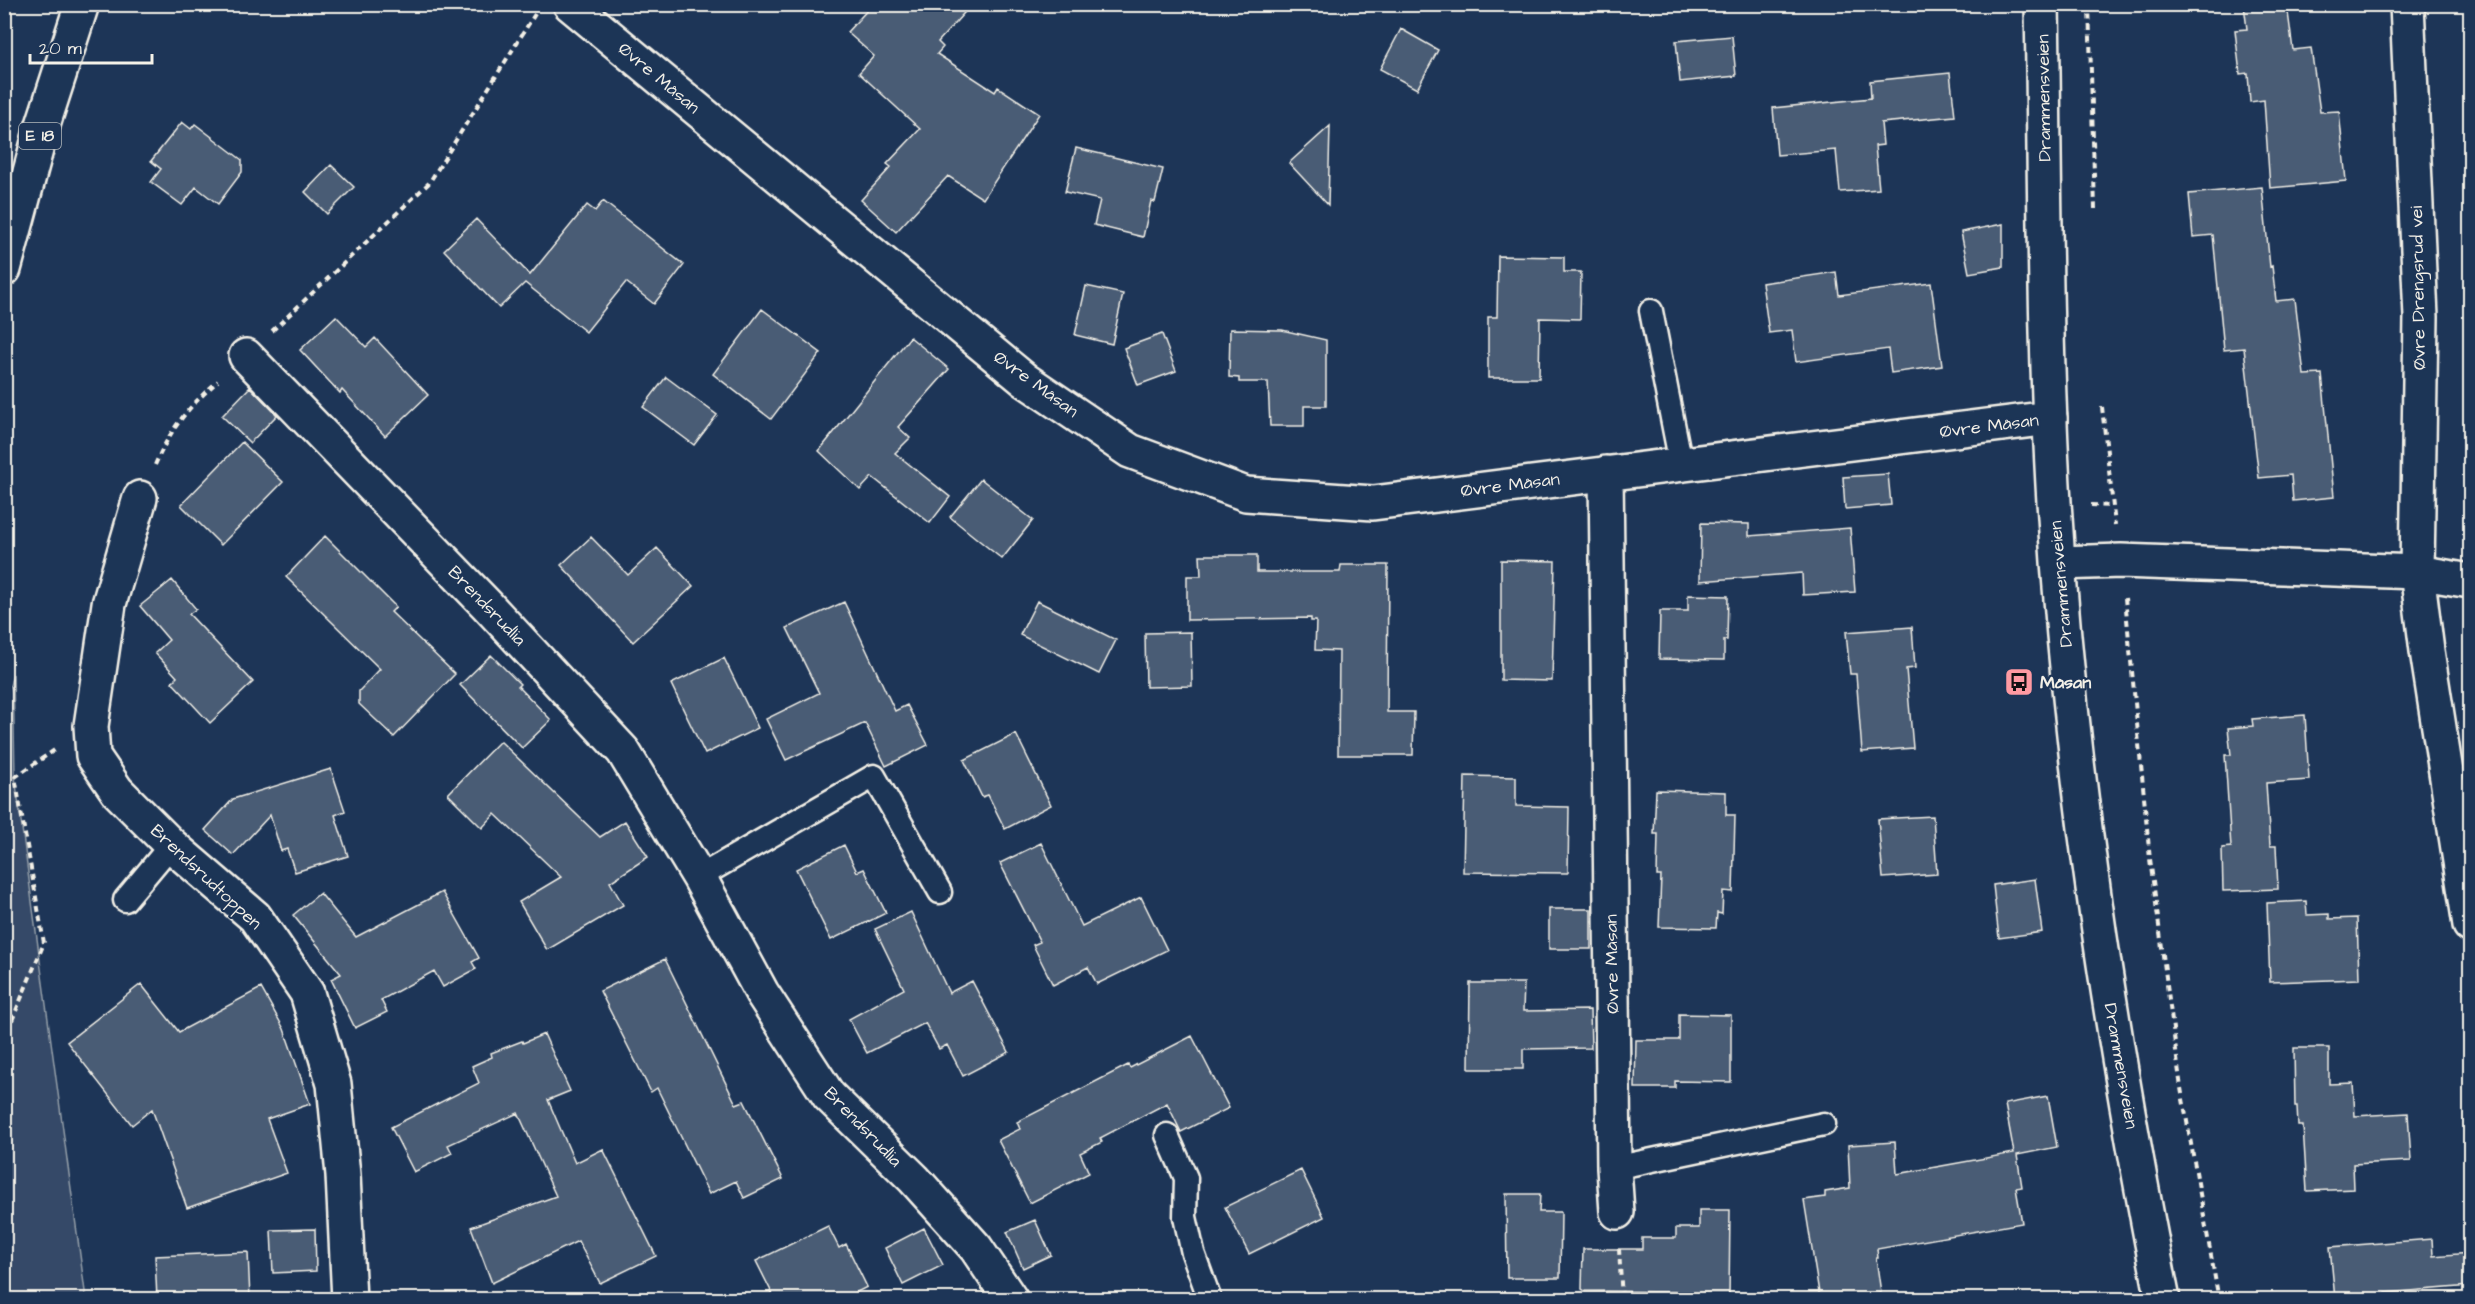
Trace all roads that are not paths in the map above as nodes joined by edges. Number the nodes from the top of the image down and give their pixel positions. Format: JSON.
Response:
{"nodes":[{"id":1,"x":82,"y":4,"type":"edge"},
{"id":2,"x":570,"y":4,"type":"edge"},
{"id":3,"x":2042,"y":4,"type":"edge"},
{"id":4,"x":2407,"y":4,"type":"edge"},
{"id":5,"x":4,"y":269,"type":"edge"},
{"id":6,"x":1651,"y":311,"type":"dead end"},
{"id":7,"x":246,"y":356,"type":"road end"},
{"id":8,"x":2050,"y":418,"type":"junction"},
{"id":9,"x":1681,"y":464,"type":"junction"},
{"id":10,"x":1606,"y":473,"type":"junction"},
{"id":11,"x":140,"y":498,"type":"road end"},
{"id":12,"x":2059,"y":563,"type":"junction"},
{"id":13,"x":2417,"y":572,"type":"junction"},
{"id":14,"x":2470,"y":581,"type":"edge"},
{"id":15,"x":171,"y":845,"type":"junction"},
{"id":16,"x":699,"y":877,"type":"junction"},
{"id":17,"x":940,"y":892,"type":"dead end"},
{"id":18,"x":125,"y":900,"type":"dead end"},
{"id":19,"x":2470,"y":925,"type":"edge"},
{"id":20,"x":1824,"y":1124,"type":"dead end"},
{"id":21,"x":1167,"y":1135,"type":"dead end"},
{"id":22,"x":1614,"y":1168,"type":"junction"},
{"id":23,"x":1617,"y":1212,"type":"road end"},
{"id":24,"x":349,"y":1299,"type":"edge"},
{"id":25,"x":1011,"y":1299,"type":"edge"},
{"id":26,"x":1210,"y":1299,"type":"edge"},
{"id":27,"x":2163,"y":1299,"type":"edge"}],
"edges":[{"from":1,"to":5,"type":"main road","number":"E 18"},
{"from":2,"to":10,"type":"main road","name":"Øvre Måsan"},
{"from":3,"to":8,"type":"main road","name":"Drammensveien"},
{"from":4,"to":13,"type":"main road","name":"Øvre Drengsrud vei"},
{"from":6,"to":9,"type":"lane"},
{"from":7,"to":16,"type":"main road","name":"Brendsrudlia"},
{"from":8,"to":9,"type":"main road","name":"Øvre Måsan"},
{"from":8,"to":12,"type":"main road","name":"Drammensveien"},
{"from":9,"to":10,"type":"main road","name":"Øvre Måsan"},
{"from":10,"to":22,"type":"main road","name":"Øvre Måsan"},
{"from":11,"to":15,"type":"main road","name":"Brendsrudtoppen"},
{"from":12,"to":13,"type":"main road"},
{"from":12,"to":27,"type":"main road","name":"Drammensveien"},
{"from":13,"to":14,"type":"main road"},
{"from":13,"to":19,"type":"main road","name":"Øvre Drengsrud vei"},
{"from":15,"to":18,"type":"lane"},
{"from":15,"to":24,"type":"main road","name":"Brendsrudtoppen"},
{"from":16,"to":17,"type":"lane"},
{"from":16,"to":25,"type":"main road","name":"Brendsrudlia"},
{"from":20,"to":22,"type":"lane"},
{"from":21,"to":26,"type":"lane"},
{"from":22,"to":23,"type":"main road","name":"Øvre Måsan"}]}
